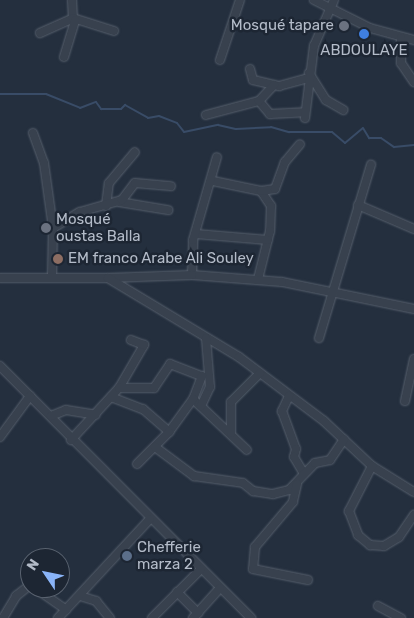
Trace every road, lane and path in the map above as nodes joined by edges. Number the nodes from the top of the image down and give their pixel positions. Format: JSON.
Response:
{"nodes":[{"id":1,"x":72,"y":0,"type":"edge"},
{"id":2,"x":240,"y":0,"type":"edge"},
{"id":3,"x":314,"y":0,"type":"edge"},
{"id":4,"x":334,"y":0,"type":"edge"},
{"id":5,"x":333,"y":10,"type":"junction"},
{"id":6,"x":74,"y":19,"type":"junction"},
{"id":7,"x":114,"y":31,"type":"dead end"},
{"id":8,"x":40,"y":33,"type":"dead end"},
{"id":9,"x":400,"y":38,"type":"junction"},
{"id":10,"x":414,"y":40,"type":"edge"},
{"id":11,"x":64,"y":57,"type":"dead end"},
{"id":12,"x":220,"y":60,"type":"dead end"},
{"id":13,"x":250,"y":69,"type":"dead end"},
{"id":14,"x":309,"y":75,"type":"junction"},
{"id":15,"x":414,"y":82,"type":"edge"},
{"id":16,"x":274,"y":85,"type":"junction"},
{"id":17,"x":259,"y":101,"type":"junction"},
{"id":18,"x":343,"y":110,"type":"dead end"},
{"id":19,"x":206,"y":115,"type":"dead end"},
{"id":20,"x":33,"y":132,"type":"dead end"},
{"id":21,"x":300,"y":144,"type":"dead end"},
{"id":22,"x":135,"y":152,"type":"dead end"},
{"id":23,"x":217,"y":157,"type":"dead end"},
{"id":24,"x":371,"y":165,"type":"dead end"},
{"id":25,"x":213,"y":181,"type":"junction"},
{"id":26,"x":171,"y":186,"type":"dead end"},
{"id":27,"x":261,"y":191,"type":"junction"},
{"id":28,"x":116,"y":201,"type":"junction"},
{"id":29,"x":358,"y":205,"type":"junction"},
{"id":30,"x":106,"y":206,"type":"junction"},
{"id":31,"x":168,"y":210,"type":"dead end"},
{"id":32,"x":53,"y":228,"type":"junction"},
{"id":33,"x":414,"y":229,"type":"edge"},
{"id":34,"x":196,"y":234,"type":"junction"},
{"id":35,"x":268,"y":240,"type":"junction"},
{"id":36,"x":192,"y":275,"type":"junction"},
{"id":37,"x":52,"y":277,"type":"junction"},
{"id":38,"x":0,"y":278,"type":"edge"},
{"id":39,"x":108,"y":278,"type":"junction"},
{"id":40,"x":258,"y":279,"type":"junction"},
{"id":41,"x":333,"y":290,"type":"junction"},
{"id":42,"x":414,"y":309,"type":"edge"},
{"id":43,"x":206,"y":338,"type":"junction"},
{"id":44,"x":319,"y":338,"type":"dead end"},
{"id":45,"x":131,"y":340,"type":"dead end"},
{"id":46,"x":414,"y":360,"type":"edge"},
{"id":47,"x":0,"y":366,"type":"edge"},
{"id":48,"x":260,"y":373,"type":"junction"},
{"id":49,"x":119,"y":388,"type":"junction"},
{"id":50,"x":30,"y":396,"type":"junction"},
{"id":51,"x":289,"y":396,"type":"junction"},
{"id":52,"x":111,"y":397,"type":"junction"},
{"id":53,"x":193,"y":399,"type":"junction"},
{"id":54,"x":405,"y":401,"type":"dead end"},
{"id":55,"x":201,"y":406,"type":"junction"},
{"id":56,"x":96,"y":415,"type":"junction"},
{"id":57,"x":51,"y":416,"type":"junction"},
{"id":58,"x":169,"y":432,"type":"junction"},
{"id":59,"x":231,"y":433,"type":"junction"},
{"id":60,"x":0,"y":436,"type":"edge"},
{"id":61,"x":344,"y":439,"type":"junction"},
{"id":62,"x":71,"y":440,"type":"junction"},
{"id":63,"x":155,"y":447,"type":"junction"},
{"id":64,"x":248,"y":450,"type":"dead end"},
{"id":65,"x":137,"y":464,"type":"dead end"},
{"id":66,"x":372,"y":466,"type":"junction"},
{"id":67,"x":303,"y":472,"type":"junction"},
{"id":68,"x":298,"y":482,"type":"junction"},
{"id":69,"x":414,"y":492,"type":"edge"},
{"id":70,"x":414,"y":515,"type":"edge"},
{"id":71,"x":149,"y":520,"type":"junction"},
{"id":72,"x":200,"y":570,"type":"junction"},
{"id":73,"x":308,"y":580,"type":"dead end"},
{"id":74,"x":220,"y":588,"type":"junction"},
{"id":75,"x":177,"y":592,"type":"junction"},
{"id":76,"x":20,"y":593,"type":"edge"},
{"id":77,"x":80,"y":596,"type":"junction"},
{"id":78,"x":49,"y":598,"type":"edge"},
{"id":79,"x":378,"y":606,"type":"dead end"},
{"id":80,"x":66,"y":610,"type":"junction"},
{"id":81,"x":196,"y":615,"type":"edge"},
{"id":82,"x":3,"y":618,"type":"edge"},
{"id":83,"x":58,"y":618,"type":"edge"},
{"id":84,"x":110,"y":618,"type":"edge"},
{"id":85,"x":152,"y":618,"type":"edge"},
{"id":86,"x":251,"y":618,"type":"edge"},
{"id":87,"x":401,"y":618,"type":"edge"}],
"edges":[{"from":1,"to":6,"type":"street"},
{"from":2,"to":12,"type":"street"},
{"from":3,"to":5,"type":"street"},
{"from":4,"to":5,"type":"street"},
{"from":5,"to":9,"type":"street"},
{"from":5,"to":14,"type":"street"},
{"from":6,"to":7,"type":"street"},
{"from":6,"to":8,"type":"street"},
{"from":6,"to":11,"type":"street"},
{"from":9,"to":10,"type":"street"},
{"from":9,"to":15,"type":"street"},
{"from":13,"to":16,"type":"street"},
{"from":14,"to":16,"type":"street"},
{"from":14,"to":17,"type":"street"},
{"from":14,"to":18,"type":"street"},
{"from":16,"to":17,"type":"street"},
{"from":17,"to":19,"type":"street"},
{"from":20,"to":32,"type":"street"},
{"from":21,"to":27,"type":"street"},
{"from":22,"to":30,"type":"street"},
{"from":23,"to":25,"type":"street"},
{"from":24,"to":29,"type":"street"},
{"from":25,"to":27,"type":"street"},
{"from":25,"to":34,"type":"street"},
{"from":26,"to":28,"type":"street"},
{"from":27,"to":35,"type":"street"},
{"from":28,"to":30,"type":"street"},
{"from":28,"to":31,"type":"street"},
{"from":29,"to":33,"type":"street"},
{"from":29,"to":41,"type":"street"},
{"from":30,"to":32,"type":"street"},
{"from":32,"to":37,"type":"street"},
{"from":34,"to":35,"type":"street"},
{"from":34,"to":36,"type":"street"},
{"from":35,"to":40,"type":"street"},
{"from":36,"to":39,"type":"street"},
{"from":36,"to":40,"type":"street"},
{"from":37,"to":38,"type":"street"},
{"from":37,"to":39,"type":"street"},
{"from":39,"to":43,"type":"street"},
{"from":40,"to":41,"type":"street"},
{"from":41,"to":42,"type":"street"},
{"from":41,"to":44,"type":"street"},
{"from":43,"to":48,"type":"street"},
{"from":43,"to":55,"type":"street"},
{"from":45,"to":49,"type":"street"},
{"from":46,"to":54,"type":"street"},
{"from":47,"to":50,"type":"street"},
{"from":48,"to":51,"type":"street"},
{"from":48,"to":59,"type":"street"},
{"from":49,"to":52,"type":"street"},
{"from":49,"to":53,"type":"street"},
{"from":50,"to":57,"type":"street"},
{"from":50,"to":60,"type":"street"},
{"from":51,"to":61,"type":"street"},
{"from":51,"to":67,"type":"street"},
{"from":52,"to":56,"type":"street"},
{"from":52,"to":58,"type":"street"},
{"from":53,"to":55,"type":"street"},
{"from":53,"to":58,"type":"street"},
{"from":55,"to":59,"type":"street"},
{"from":56,"to":57,"type":"street"},
{"from":56,"to":62,"type":"street"},
{"from":57,"to":62,"type":"street"},
{"from":58,"to":63,"type":"street"},
{"from":59,"to":64,"type":"street"},
{"from":61,"to":66,"type":"street"},
{"from":61,"to":67,"type":"street"},
{"from":62,"to":71,"type":"street"},
{"from":63,"to":65,"type":"street"},
{"from":63,"to":68,"type":"street"},
{"from":66,"to":69,"type":"street"},
{"from":66,"to":70,"type":"street"},
{"from":67,"to":68,"type":"street"},
{"from":68,"to":73,"type":"street"},
{"from":71,"to":72,"type":"street"},
{"from":71,"to":77,"type":"street"},
{"from":72,"to":74,"type":"street"},
{"from":72,"to":75,"type":"street"},
{"from":74,"to":81,"type":"street"},
{"from":74,"to":86,"type":"street"},
{"from":75,"to":81,"type":"street"},
{"from":75,"to":85,"type":"street"},
{"from":76,"to":82,"type":"street"},
{"from":77,"to":80,"type":"street"},
{"from":77,"to":84,"type":"street"},
{"from":78,"to":80,"type":"street"},
{"from":79,"to":87,"type":"street"},
{"from":80,"to":83,"type":"street"}]}
